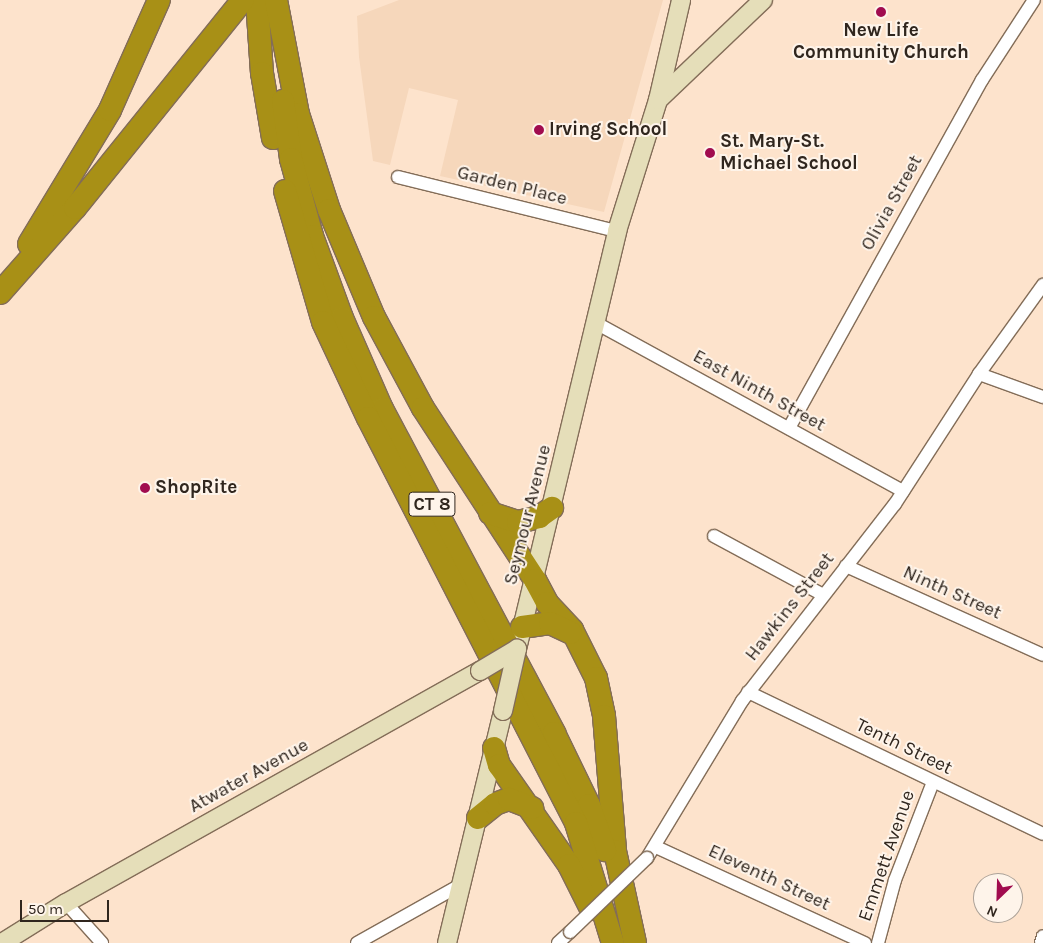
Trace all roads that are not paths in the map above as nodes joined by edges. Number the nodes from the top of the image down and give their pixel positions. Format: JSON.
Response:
{"nodes":[{"id":1,"x":158,"y":0,"type":"edge"},
{"id":2,"x":243,"y":0,"type":"edge"},
{"id":3,"x":257,"y":0,"type":"edge"},
{"id":4,"x":275,"y":0,"type":"edge"},
{"id":5,"x":680,"y":0,"type":"edge"},
{"id":6,"x":763,"y":0,"type":"edge"},
{"id":7,"x":1034,"y":0,"type":"edge"},
{"id":8,"x":274,"y":49,"type":"junction"},
{"id":9,"x":658,"y":100,"type":"junction"},
{"id":10,"x":398,"y":177,"type":"dead end"},
{"id":11,"x":616,"y":231,"type":"junction"},
{"id":12,"x":1043,"y":285,"type":"edge"},
{"id":13,"x":0,"y":292,"type":"edge"},
{"id":14,"x":596,"y":323,"type":"junction"},
{"id":15,"x":979,"y":374,"type":"junction"},
{"id":16,"x":1043,"y":397,"type":"edge"},
{"id":17,"x":789,"y":428,"type":"junction"},
{"id":18,"x":904,"y":491,"type":"junction"},
{"id":19,"x":552,"y":508,"type":"junction"},
{"id":20,"x":490,"y":513,"type":"junction"},
{"id":21,"x":714,"y":536,"type":"dead end"},
{"id":22,"x":846,"y":566,"type":"junction"},
{"id":23,"x":536,"y":580,"type":"junction"},
{"id":24,"x":823,"y":595,"type":"junction"},
{"id":25,"x":577,"y":638,"type":"junction"},
{"id":26,"x":519,"y":639,"type":"junction"},
{"id":27,"x":1043,"y":655,"type":"edge"},
{"id":28,"x":748,"y":692,"type":"junction"},
{"id":29,"x":494,"y":748,"type":"junction"},
{"id":30,"x":933,"y":782,"type":"junction"},
{"id":31,"x":532,"y":808,"type":"junction"},
{"id":32,"x":478,"y":818,"type":"junction"},
{"id":33,"x":1043,"y":834,"type":"edge"},
{"id":34,"x":656,"y":847,"type":"junction"},
{"id":35,"x":462,"y":884,"type":"junction"},
{"id":36,"x":66,"y":903,"type":"junction"},
{"id":37,"x":1043,"y":936,"type":"edge"},
{"id":38,"x":2,"y":943,"type":"edge"},
{"id":39,"x":102,"y":943,"type":"edge"},
{"id":40,"x":357,"y":943,"type":"edge"},
{"id":41,"x":447,"y":943,"type":"edge"},
{"id":42,"x":558,"y":943,"type":"edge"},
{"id":43,"x":605,"y":943,"type":"edge"},
{"id":44,"x":613,"y":943,"type":"edge"},
{"id":45,"x":634,"y":943,"type":"edge"},
{"id":46,"x":865,"y":943,"type":"edge"},
{"id":47,"x":878,"y":943,"type":"edge"},
{"id":48,"x":1041,"y":943,"type":"edge"}],
"edges":[{"from":1,"to":13,"type":"highway"},
{"from":2,"to":13,"type":"highway"},
{"from":3,"to":8,"type":"highway","number":"CT 8"},
{"from":4,"to":8,"type":"highway"},
{"from":5,"to":9,"type":"main road","name":"Seymour Avenue"},
{"from":6,"to":9,"type":"main road"},
{"from":7,"to":17,"type":"street","name":"Olivia Street"},
{"from":8,"to":20,"type":"highway"},
{"from":8,"to":44,"type":"highway","number":"CT 8"},
{"from":8,"to":45,"type":"highway","number":"CT 8"},
{"from":9,"to":11,"type":"main road","name":"Seymour Avenue"},
{"from":10,"to":11,"type":"street","name":"Garden Place"},
{"from":11,"to":14,"type":"main road","name":"Seymour Avenue"},
{"from":12,"to":15,"type":"street","name":"Hawkins Street"},
{"from":14,"to":17,"type":"street","name":"East Ninth Street"},
{"from":14,"to":19,"type":"main road","name":"Seymour Avenue"},
{"from":15,"to":16,"type":"street"},
{"from":15,"to":18,"type":"street","name":"Hawkins Street"},
{"from":17,"to":18,"type":"street","name":"East Ninth Street"},
{"from":18,"to":22,"type":"street","name":"Hawkins Street"},
{"from":19,"to":20,"type":"highway"},
{"from":19,"to":23,"type":"main road","name":"Seymour Avenue"},
{"from":20,"to":23,"type":"highway"},
{"from":21,"to":24,"type":"street"},
{"from":22,"to":24,"type":"street","name":"Hawkins Street"},
{"from":22,"to":27,"type":"street","name":"Ninth Street"},
{"from":23,"to":25,"type":"highway"},
{"from":23,"to":26,"type":"main road","name":"Seymour Avenue"},
{"from":24,"to":28,"type":"street","name":"Hawkins Street"},
{"from":25,"to":26,"type":"highway"},
{"from":25,"to":45,"type":"highway"},
{"from":26,"to":29,"type":"main road","name":"Seymour Avenue","bridge":true},
{"from":26,"to":36,"type":"main road","name":"Atwater Avenue","bridge":true},
{"from":28,"to":30,"type":"street","name":"Tenth Street"},
{"from":28,"to":34,"type":"street","name":"Hawkins Street"},
{"from":29,"to":31,"type":"highway"},
{"from":29,"to":32,"type":"main road","name":"Seymour Avenue"},
{"from":30,"to":33,"type":"street","name":"Tenth Street"},
{"from":30,"to":47,"type":"street","name":"Emmett Avenue"},
{"from":31,"to":32,"type":"highway"},
{"from":31,"to":43,"type":"highway"},
{"from":32,"to":35,"type":"main road","name":"Seymour Avenue"},
{"from":34,"to":42,"type":"street","name":"Hawkins Street","bridge":true},
{"from":34,"to":46,"type":"street","name":"Eleventh Street"},
{"from":35,"to":40,"type":"street"},
{"from":35,"to":41,"type":"main road","name":"Seymour Avenue"},
{"from":36,"to":38,"type":"main road","name":"Atwater Avenue"},
{"from":36,"to":39,"type":"street"},
{"from":37,"to":48,"type":"street"}]}
